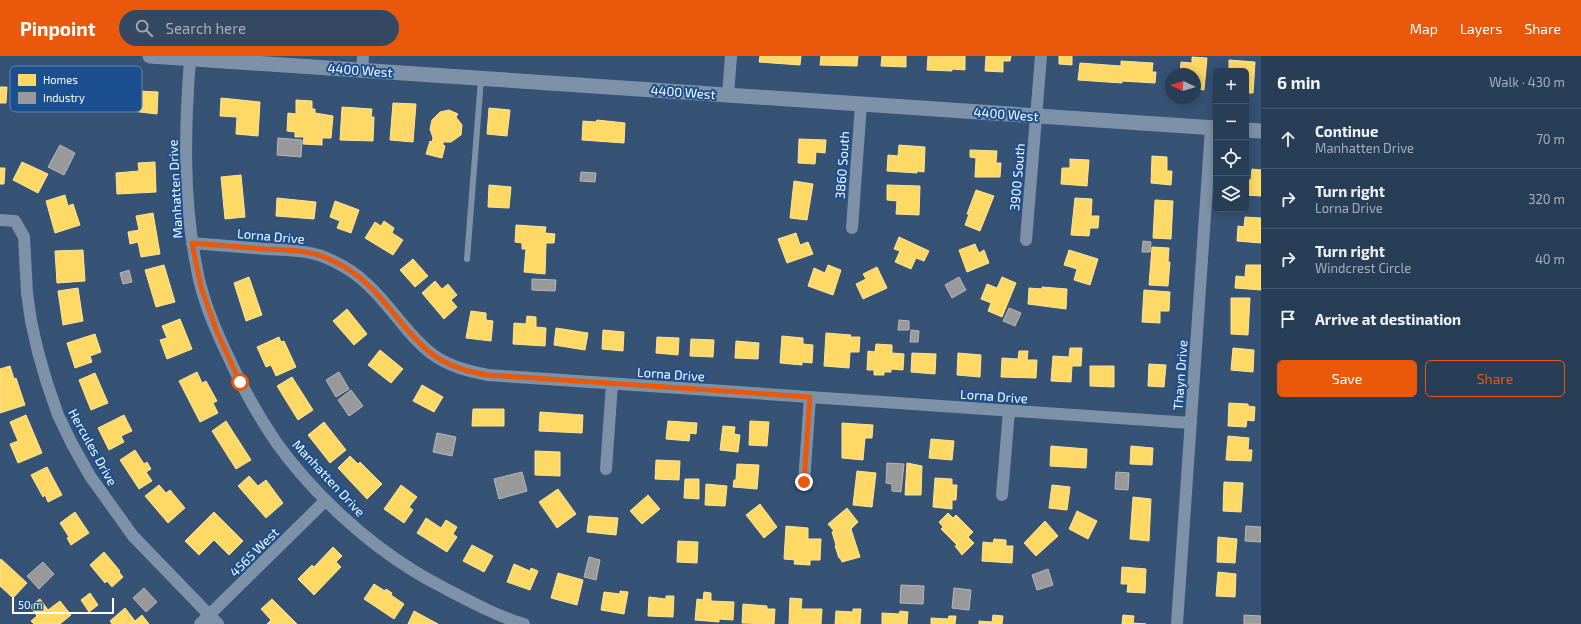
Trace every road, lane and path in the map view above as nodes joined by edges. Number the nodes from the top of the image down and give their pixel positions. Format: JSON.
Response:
{"nodes":[{"id":1,"x":150,"y":56,"type":"edge"},
{"id":2,"x":731,"y":56,"type":"edge"},
{"id":3,"x":1041,"y":56,"type":"edge"},
{"id":4,"x":190,"y":59,"type":"junction"},
{"id":5,"x":362,"y":63,"type":"edge"},
{"id":6,"x":481,"y":78,"type":"junction"},
{"id":7,"x":728,"y":95,"type":"junction"},
{"id":8,"x":861,"y":104,"type":"junction"},
{"id":9,"x":1036,"y":116,"type":"junction"},
{"id":10,"x":1213,"y":128,"type":"edge"},
{"id":11,"x":1249,"y":130,"type":"edge"},
{"id":12,"x":1261,"y":131,"type":"edge"},
{"id":13,"x":0,"y":220,"type":"edge"},
{"id":14,"x":852,"y":228,"type":"dead end"},
{"id":15,"x":1026,"y":240,"type":"dead end"},
{"id":16,"x":192,"y":243,"type":"junction"},
{"id":17,"x":467,"y":259,"type":"dead end"},
{"id":18,"x":612,"y":384,"type":"junction"},
{"id":19,"x":810,"y":397,"type":"junction"},
{"id":20,"x":1009,"y":411,"type":"junction"},
{"id":21,"x":1191,"y":423,"type":"junction"},
{"id":22,"x":606,"y":470,"type":"dead end"},
{"id":23,"x":804,"y":482,"type":"dead end"},
{"id":24,"x":1002,"y":495,"type":"dead end"},
{"id":25,"x":326,"y":500,"type":"junction"},
{"id":26,"x":210,"y":615,"type":"junction"},
{"id":27,"x":200,"y":624,"type":"edge"},
{"id":28,"x":218,"y":624,"type":"edge"},
{"id":29,"x":524,"y":624,"type":"edge"},
{"id":30,"x":1177,"y":624,"type":"edge"}],
"edges":[{"from":1,"to":4,"type":"street","name":"4400 West"},
{"from":2,"to":7,"type":"street"},
{"from":3,"to":9,"type":"street","name":"3900 South"},
{"from":4,"to":5,"type":"street","name":"4400 West"},
{"from":4,"to":16,"type":"street","name":"Manhatten Drive"},
{"from":5,"to":6,"type":"street","name":"4400 West"},
{"from":6,"to":7,"type":"street","name":"4400 West"},
{"from":6,"to":17,"type":"lane"},
{"from":7,"to":8,"type":"street","name":"4400 West"},
{"from":8,"to":9,"type":"street","name":"4400 West"},
{"from":8,"to":14,"type":"street","name":"3860 South"},
{"from":9,"to":10,"type":"street","name":"4400 West"},
{"from":9,"to":15,"type":"street","name":"3900 South"},
{"from":10,"to":21,"type":"street","name":"Thayn Drive"},
{"from":11,"to":12,"type":"street"},
{"from":13,"to":26,"type":"street","name":"Hercules Drive"},
{"from":16,"to":18,"type":"street","name":"Lorna Drive"},
{"from":16,"to":25,"type":"street","name":"Manhatten Drive"},
{"from":18,"to":19,"type":"street","name":"Lorna Drive"},
{"from":18,"to":22,"type":"street"},
{"from":19,"to":20,"type":"street","name":"Lorna Drive"},
{"from":19,"to":23,"type":"street"},
{"from":20,"to":21,"type":"street","name":"Lorna Drive"},
{"from":20,"to":24,"type":"street"},
{"from":21,"to":30,"type":"street","name":"Thayn Drive"},
{"from":25,"to":26,"type":"street","name":"4565 West"},
{"from":25,"to":29,"type":"street","name":"Manhatten Drive"},
{"from":26,"to":27,"type":"street","name":"4565 West"},
{"from":26,"to":28,"type":"street","name":"Hercules Drive"}]}
